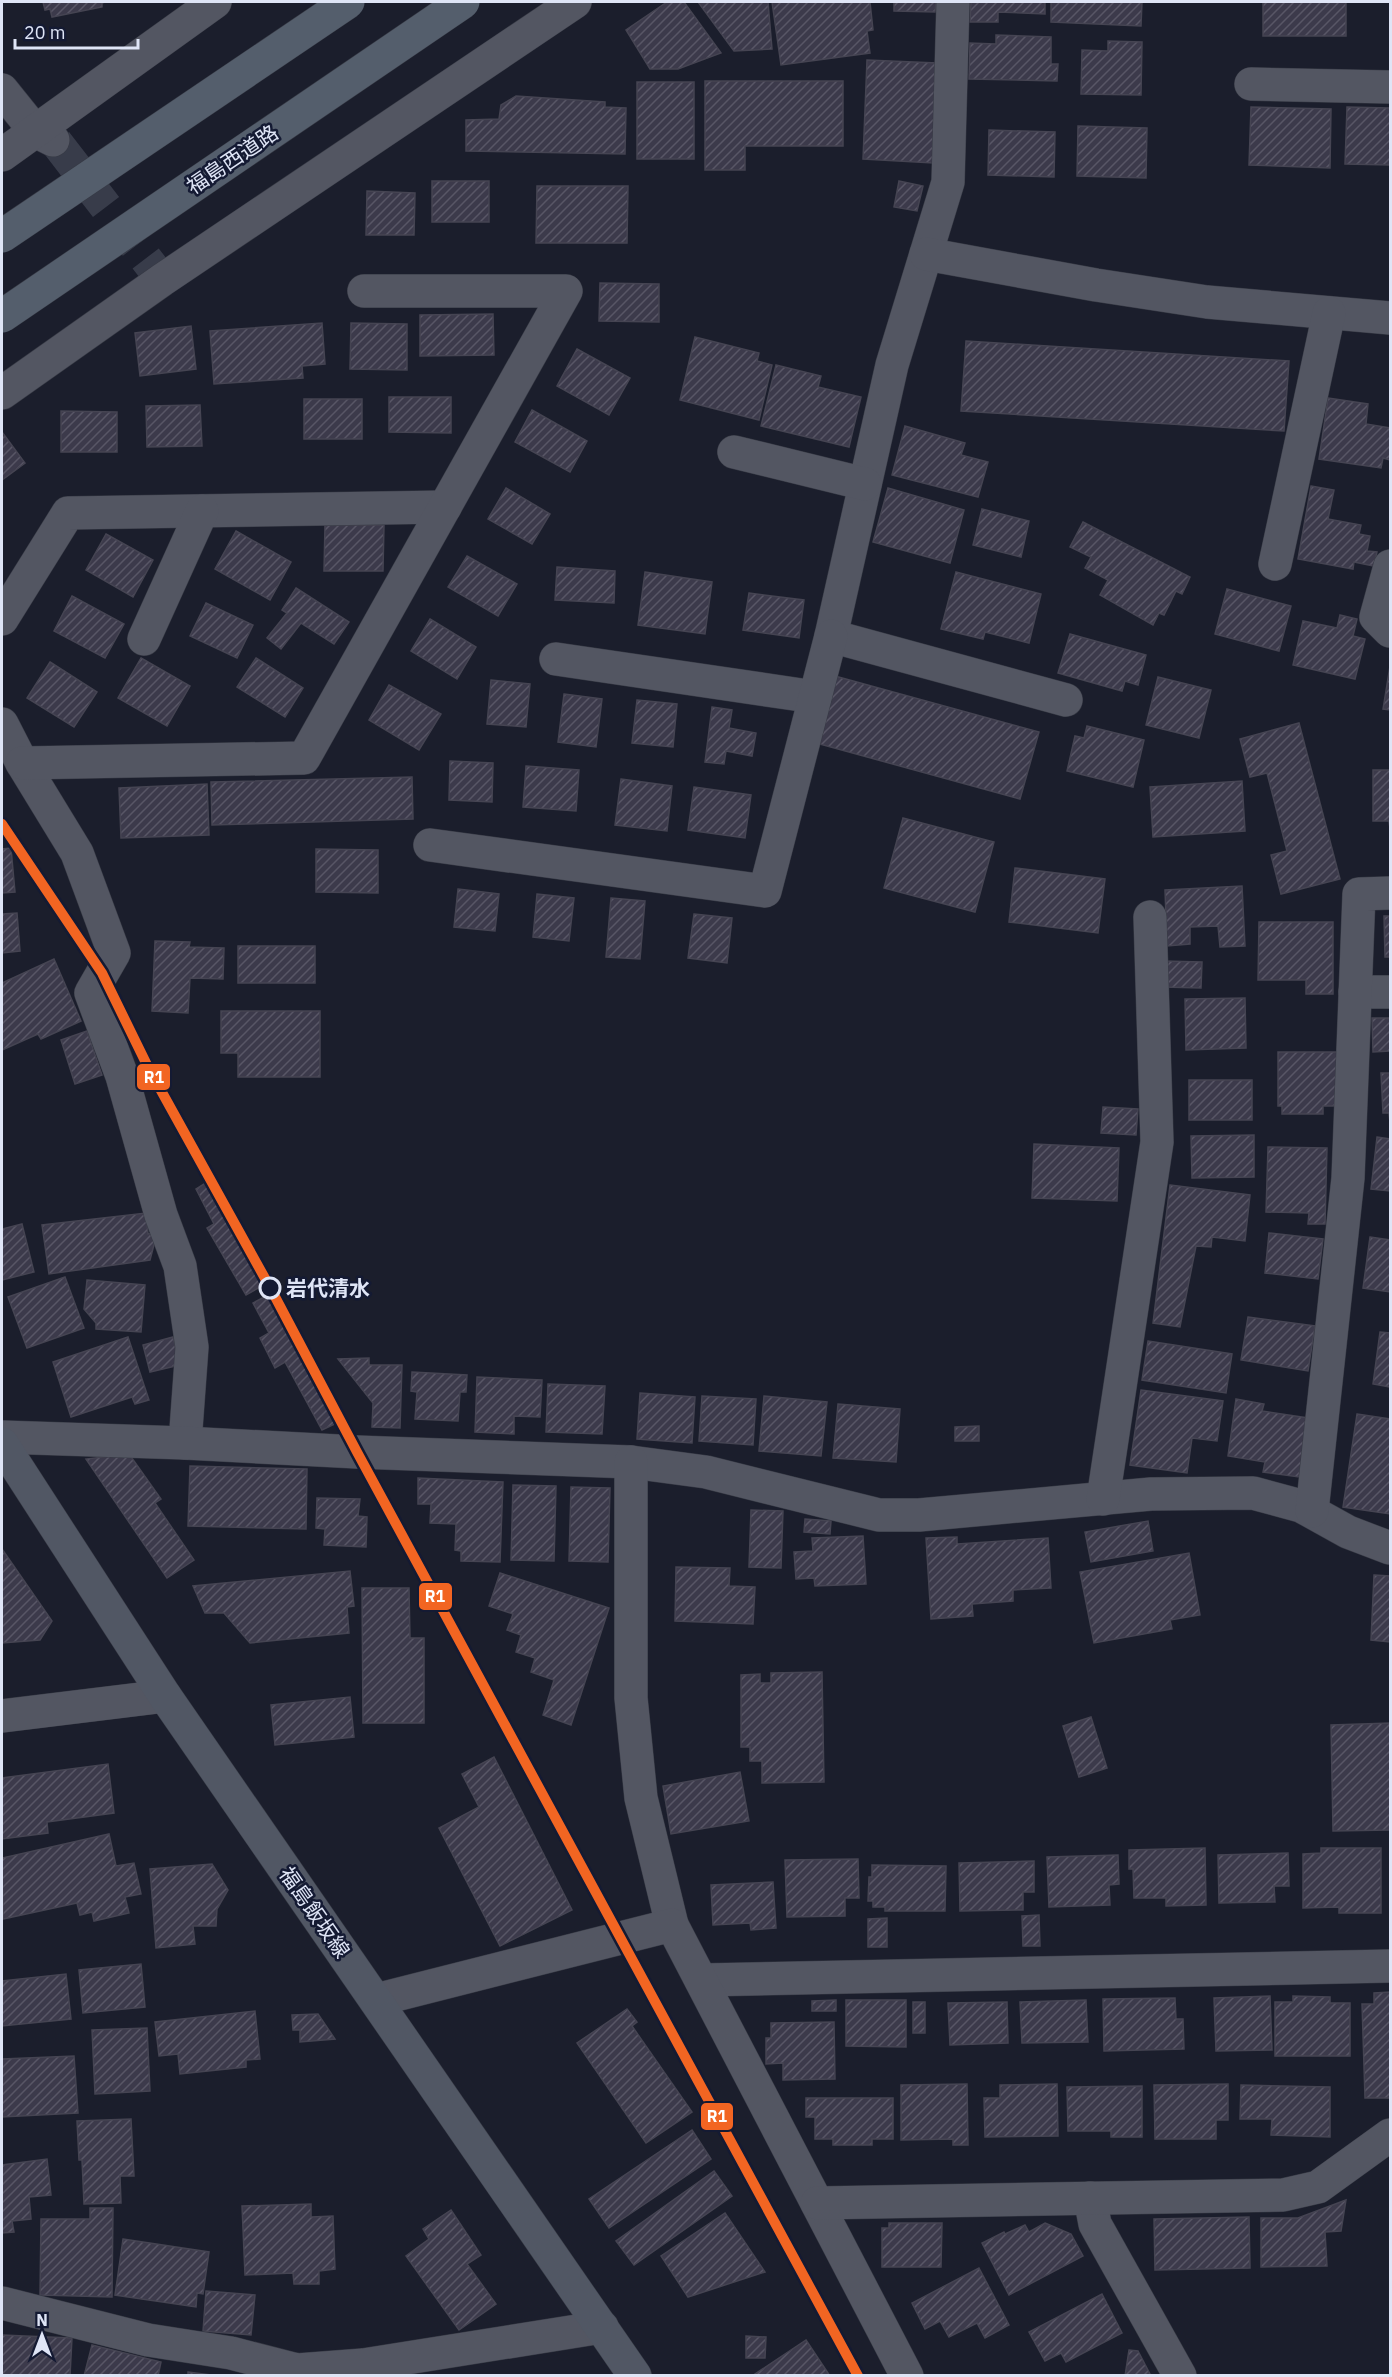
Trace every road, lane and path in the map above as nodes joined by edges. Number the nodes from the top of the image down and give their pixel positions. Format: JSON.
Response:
{"nodes":[{"id":1,"x":215,"y":2,"type":"edge"},
{"id":2,"x":348,"y":2,"type":"edge"},
{"id":3,"x":463,"y":2,"type":"edge"},
{"id":4,"x":575,"y":2,"type":"edge"},
{"id":5,"x":952,"y":2,"type":"edge"},
{"id":6,"x":1251,"y":84,"type":"dead end"},
{"id":7,"x":1390,"y":87,"type":"edge"},
{"id":8,"x":2,"y":90,"type":"edge"},
{"id":9,"x":46,"y":136,"type":"junction"},
{"id":10,"x":2,"y":155,"type":"edge"},
{"id":11,"x":2,"y":236,"type":"edge"},
{"id":12,"x":926,"y":254,"type":"junction"},
{"id":13,"x":364,"y":291,"type":"dead end"},
{"id":14,"x":1329,"y":313,"type":"junction"},
{"id":15,"x":2,"y":316,"type":"edge"},
{"id":16,"x":1390,"y":318,"type":"edge"},
{"id":17,"x":2,"y":393,"type":"edge"},
{"id":18,"x":734,"y":452,"type":"dead end"},
{"id":19,"x":865,"y":484,"type":"junction"},
{"id":20,"x":445,"y":507,"type":"junction"},
{"id":21,"x":201,"y":511,"type":"junction"},
{"id":22,"x":1275,"y":564,"type":"dead end"},
{"id":23,"x":1390,"y":566,"type":"edge"},
{"id":24,"x":2,"y":619,"type":"edge"},
{"id":25,"x":1390,"y":632,"type":"edge"},
{"id":26,"x":831,"y":636,"type":"junction"},
{"id":27,"x":144,"y":639,"type":"dead end"},
{"id":28,"x":556,"y":659,"type":"dead end"},
{"id":29,"x":815,"y":697,"type":"junction"},
{"id":30,"x":1066,"y":700,"type":"dead end"},
{"id":31,"x":2,"y":724,"type":"edge"},
{"id":32,"x":22,"y":763,"type":"junction"},
{"id":33,"x":430,"y":845,"type":"dead end"},
{"id":34,"x":1390,"y":893,"type":"edge"},
{"id":35,"x":1150,"y":917,"type":"dead end"},
{"id":36,"x":1355,"y":992,"type":"junction"},
{"id":37,"x":1390,"y":992,"type":"edge"},
{"id":38,"x":2,"y":1437,"type":"edge"},
{"id":39,"x":185,"y":1443,"type":"junction"},
{"id":40,"x":2,"y":1444,"type":"edge"},
{"id":41,"x":631,"y":1462,"type":"junction"},
{"id":42,"x":1103,"y":1499,"type":"junction"},
{"id":43,"x":1312,"y":1511,"type":"junction"},
{"id":44,"x":1390,"y":1548,"type":"edge"},
{"id":45,"x":165,"y":1696,"type":"junction"},
{"id":46,"x":2,"y":1716,"type":"edge"},
{"id":47,"x":672,"y":1925,"type":"junction"},
{"id":48,"x":1390,"y":1966,"type":"edge"},
{"id":49,"x":701,"y":1980,"type":"junction"},
{"id":50,"x":376,"y":2000,"type":"junction"},
{"id":51,"x":1390,"y":2135,"type":"edge"},
{"id":52,"x":1090,"y":2198,"type":"junction"},
{"id":53,"x":817,"y":2203,"type":"junction"},
{"id":54,"x":2,"y":2304,"type":"edge"},
{"id":55,"x":602,"y":2327,"type":"junction"},
{"id":56,"x":298,"y":2373,"type":"edge"},
{"id":57,"x":635,"y":2376,"type":"edge"},
{"id":58,"x":907,"y":2376,"type":"edge"},
{"id":59,"x":1180,"y":2376,"type":"edge"}],
"edges":[{"from":1,"to":9,"type":"street"},
{"from":2,"to":11,"type":"highway","bridge":true},
{"from":3,"to":15,"type":"highway","name":"福島西道路","bridge":true},
{"from":4,"to":17,"type":"street"},
{"from":5,"to":12,"type":"street"},
{"from":6,"to":7,"type":"street"},
{"from":8,"to":9,"type":"street"},
{"from":9,"to":10,"type":"street"},
{"from":12,"to":14,"type":"street"},
{"from":12,"to":19,"type":"street"},
{"from":13,"to":20,"type":"street"},
{"from":14,"to":16,"type":"street"},
{"from":14,"to":22,"type":"street"},
{"from":18,"to":19,"type":"street"},
{"from":19,"to":26,"type":"street"},
{"from":20,"to":21,"type":"street"},
{"from":20,"to":32,"type":"street"},
{"from":21,"to":24,"type":"street"},
{"from":21,"to":27,"type":"street"},
{"from":23,"to":25,"type":"street"},
{"from":26,"to":29,"type":"street"},
{"from":26,"to":30,"type":"street"},
{"from":28,"to":29,"type":"street"},
{"from":29,"to":33,"type":"street"},
{"from":31,"to":32,"type":"street"},
{"from":32,"to":39,"type":"street"},
{"from":34,"to":36,"type":"street"},
{"from":35,"to":42,"type":"street"},
{"from":36,"to":37,"type":"street"},
{"from":36,"to":43,"type":"street"},
{"from":38,"to":39,"type":"street"},
{"from":39,"to":41,"type":"street"},
{"from":40,"to":45,"type":"main road","name":"福島飯坂線"},
{"from":41,"to":42,"type":"street"},
{"from":41,"to":47,"type":"street"},
{"from":42,"to":43,"type":"street"},
{"from":43,"to":44,"type":"street"},
{"from":45,"to":46,"type":"street"},
{"from":45,"to":50,"type":"main road","name":"福島飯坂線"},
{"from":47,"to":49,"type":"street"},
{"from":47,"to":50,"type":"street"},
{"from":48,"to":49,"type":"street"},
{"from":49,"to":53,"type":"street"},
{"from":50,"to":55,"type":"main road","name":"福島飯坂線"},
{"from":51,"to":52,"type":"street"},
{"from":52,"to":53,"type":"street"},
{"from":52,"to":59,"type":"street"},
{"from":53,"to":58,"type":"street"},
{"from":54,"to":56,"type":"street"},
{"from":55,"to":56,"type":"street"},
{"from":55,"to":57,"type":"main road","name":"福島飯坂線"}]}
